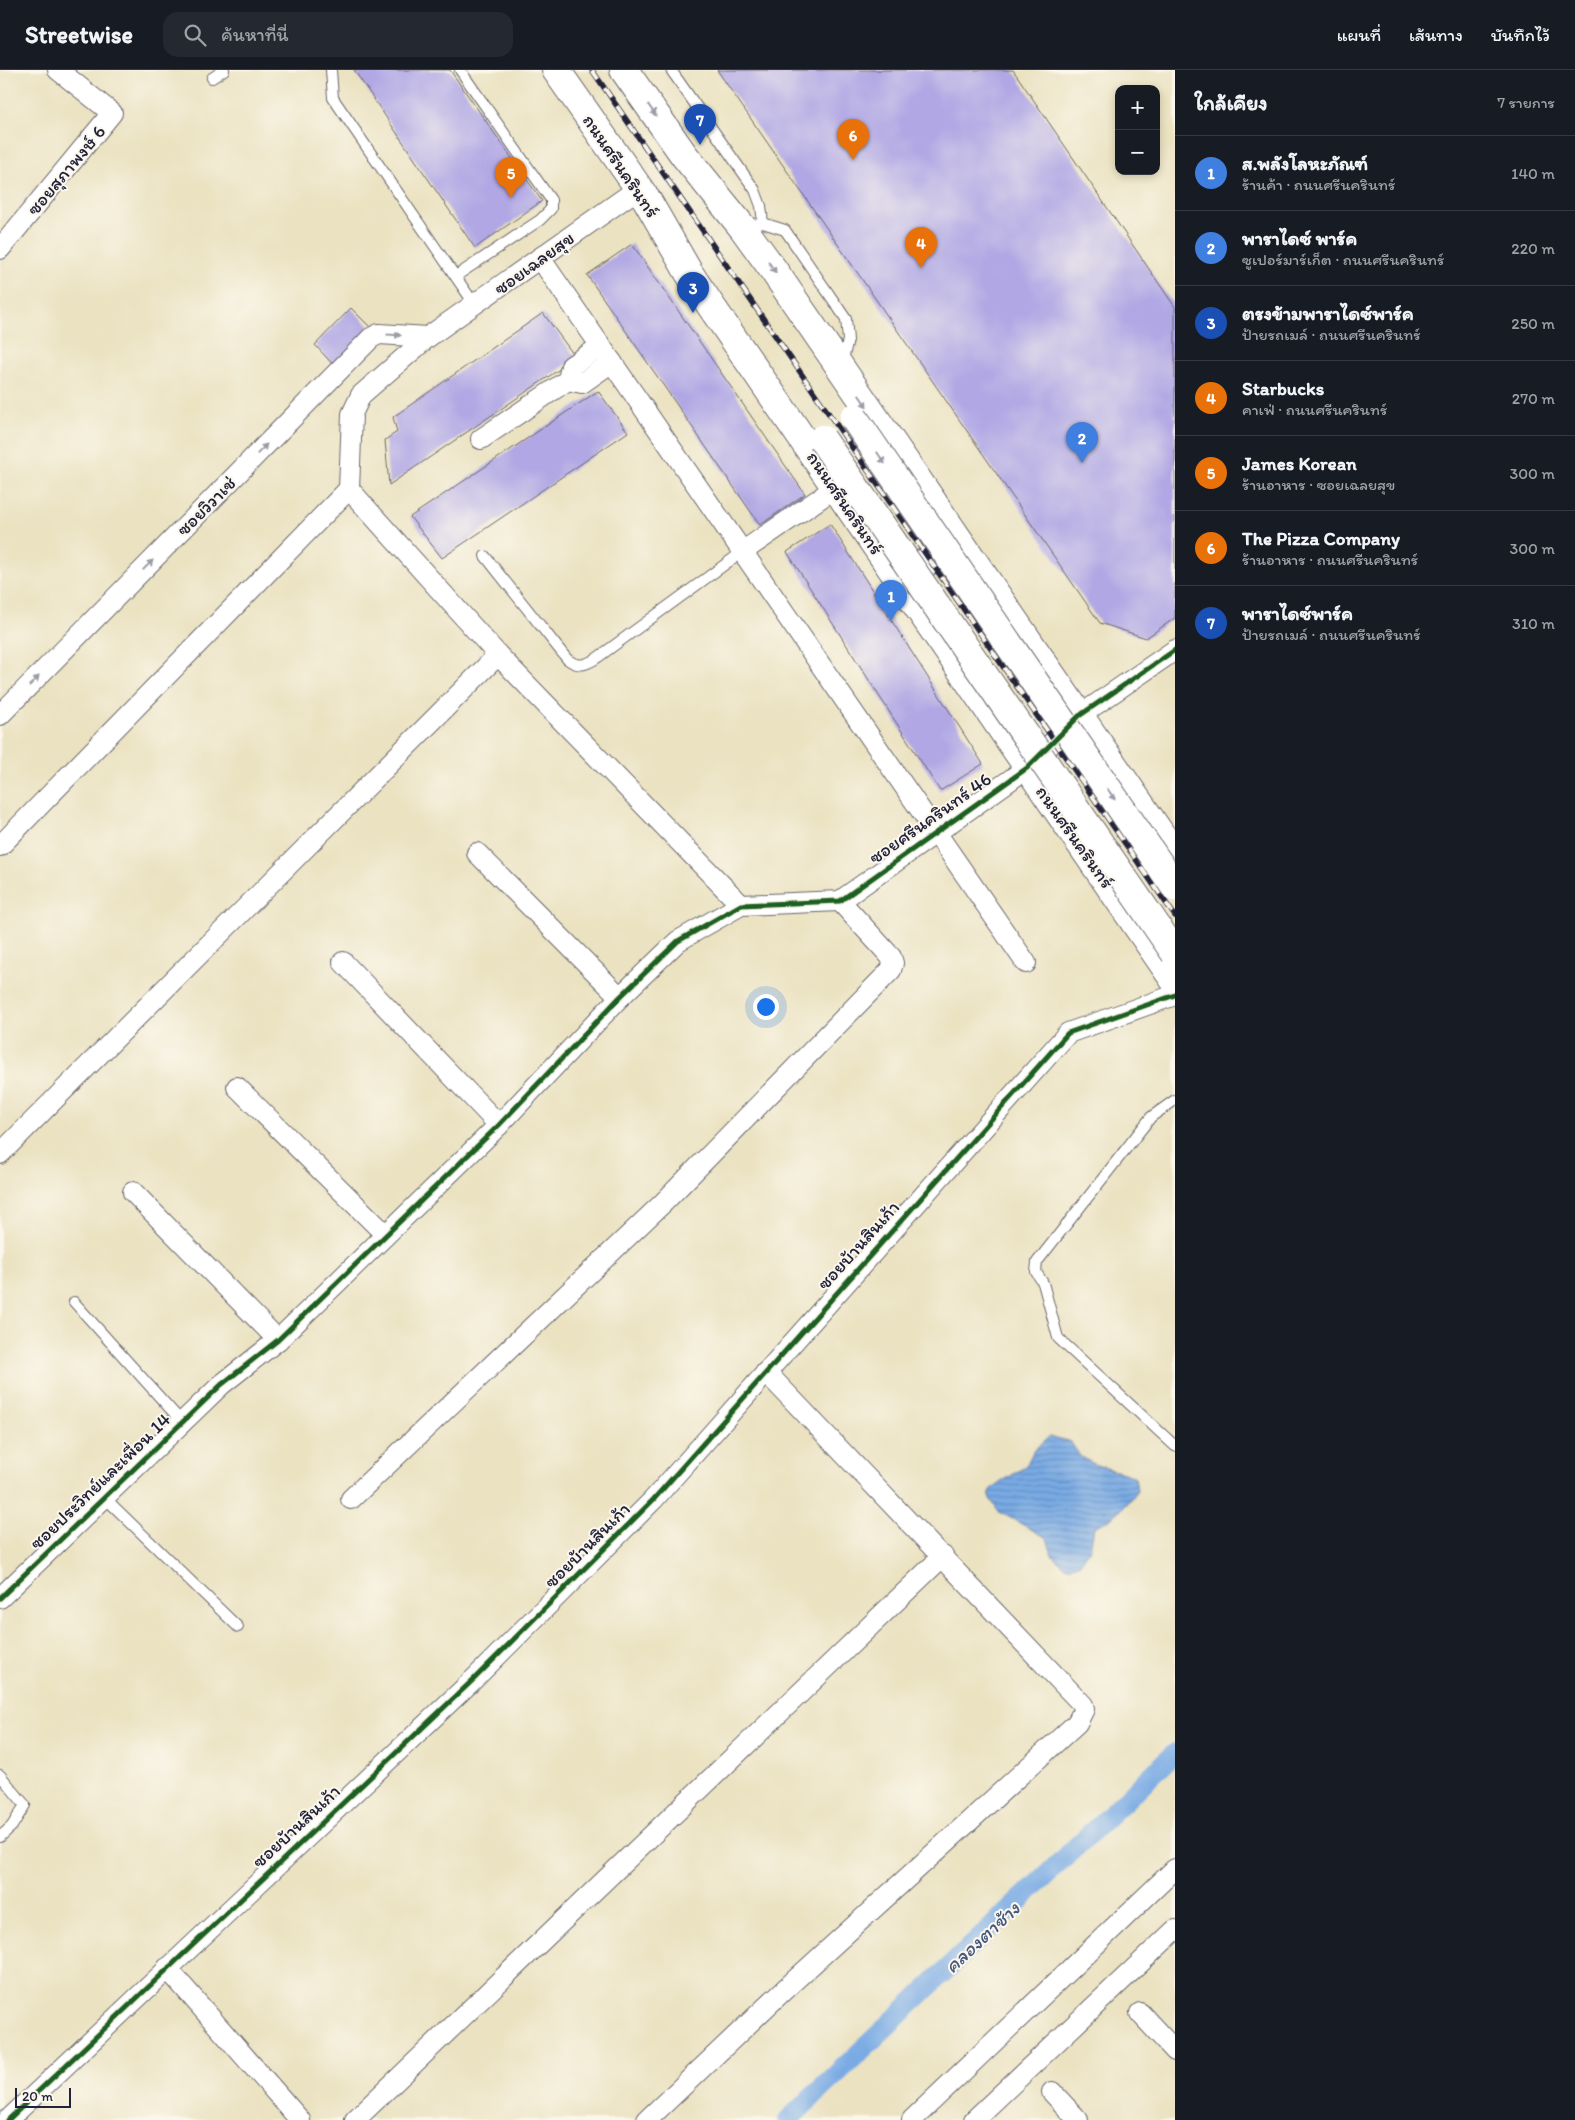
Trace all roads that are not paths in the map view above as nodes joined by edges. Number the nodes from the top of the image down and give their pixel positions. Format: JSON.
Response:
{"nodes":[{"id":1,"x":58,"y":70,"type":"edge"},
{"id":2,"x":224,"y":70,"type":"edge"},
{"id":3,"x":332,"y":70,"type":"edge"},
{"id":4,"x":460,"y":70,"type":"edge"},
{"id":5,"x":556,"y":70,"type":"edge"},
{"id":6,"x":624,"y":70,"type":"edge"},
{"id":7,"x":671,"y":70,"type":"edge"},
{"id":8,"x":212,"y":78,"type":"dead end"},
{"id":9,"x":684,"y":155,"type":"junction"},
{"id":10,"x":643,"y":194,"type":"junction"},
{"id":11,"x":753,"y":225,"type":"junction"},
{"id":12,"x":0,"y":249,"type":"edge"},
{"id":13,"x":540,"y":258,"type":"junction"},
{"id":14,"x":456,"y":276,"type":"junction"},
{"id":15,"x":475,"y":305,"type":"junction"},
{"id":16,"x":428,"y":337,"type":"junction"},
{"id":17,"x":601,"y":346,"type":"junction"},
{"id":18,"x":612,"y":362,"type":"junction"},
{"id":19,"x":568,"y":380,"type":"junction"},
{"id":20,"x":481,"y":439,"type":"dead end"},
{"id":21,"x":835,"y":488,"type":"junction"},
{"id":22,"x":349,"y":489,"type":"junction"},
{"id":23,"x":936,"y":506,"type":"junction"},
{"id":24,"x":874,"y":545,"type":"junction"},
{"id":25,"x":742,"y":552,"type":"junction"},
{"id":26,"x":485,"y":556,"type":"dead end"},
{"id":27,"x":1175,"y":650,"type":"edge"},
{"id":28,"x":498,"y":655,"type":"junction"},
{"id":29,"x":0,"y":716,"type":"edge"},
{"id":30,"x":1079,"y":716,"type":"junction"},
{"id":31,"x":1027,"y":768,"type":"junction"},
{"id":32,"x":934,"y":832,"type":"junction"},
{"id":33,"x":0,"y":846,"type":"edge"},
{"id":34,"x":477,"y":853,"type":"dead end"},
{"id":35,"x":1175,"y":855,"type":"edge"},
{"id":36,"x":1175,"y":887,"type":"edge"},
{"id":37,"x":845,"y":897,"type":"junction"},
{"id":38,"x":741,"y":905,"type":"junction"},
{"id":39,"x":1175,"y":930,"type":"edge"},
{"id":40,"x":343,"y":962,"type":"dead end"},
{"id":41,"x":1026,"y":964,"type":"dead end"},
{"id":42,"x":1174,"y":976,"type":"edge"},
{"id":43,"x":620,"y":997,"type":"junction"},
{"id":44,"x":237,"y":1087,"type":"dead end"},
{"id":45,"x":1175,"y":1100,"type":"edge"},
{"id":46,"x":498,"y":1125,"type":"junction"},
{"id":47,"x":0,"y":1154,"type":"edge"},
{"id":48,"x":133,"y":1192,"type":"dead end"},
{"id":49,"x":385,"y":1234,"type":"junction"},
{"id":50,"x":74,"y":1302,"type":"dead end"},
{"id":51,"x":278,"y":1340,"type":"junction"},
{"id":52,"x":766,"y":1372,"type":"junction"},
{"id":53,"x":182,"y":1422,"type":"junction"},
{"id":54,"x":1175,"y":1446,"type":"edge"},
{"id":55,"x":104,"y":1497,"type":"junction"},
{"id":56,"x":350,"y":1499,"type":"dead end"},
{"id":57,"x":943,"y":1556,"type":"junction"},
{"id":58,"x":0,"y":1598,"type":"edge"},
{"id":59,"x":238,"y":1627,"type":"dead end"},
{"id":60,"x":0,"y":1776,"type":"edge"},
{"id":61,"x":0,"y":1837,"type":"edge"},
{"id":62,"x":1175,"y":1869,"type":"edge"},
{"id":63,"x":1175,"y":1930,"type":"edge"},
{"id":64,"x":167,"y":1968,"type":"junction"},
{"id":65,"x":1140,"y":2014,"type":"dead end"},
{"id":66,"x":1175,"y":2051,"type":"edge"},
{"id":67,"x":1052,"y":2092,"type":"dead end"},
{"id":68,"x":8,"y":2120,"type":"edge"},
{"id":69,"x":300,"y":2120,"type":"edge"},
{"id":70,"x":355,"y":2120,"type":"edge"},
{"id":71,"x":647,"y":2120,"type":"edge"},
{"id":72,"x":912,"y":2120,"type":"edge"},
{"id":73,"x":974,"y":2120,"type":"edge"},
{"id":74,"x":1078,"y":2120,"type":"edge"}],
"edges":[{"from":1,"to":12,"type":"street","name":"ซอยสุภาพงษ์ 6"},
{"from":2,"to":8,"type":"lane"},
{"from":3,"to":14,"type":"lane"},
{"from":4,"to":14,"type":"lane"},
{"from":5,"to":10,"type":"main road","name":"ถนนศรีนครินทร์"},
{"from":6,"to":9,"type":"main road","one_way":true},
{"from":7,"to":11,"type":"lane"},
{"from":9,"to":11,"type":"main road"},
{"from":9,"to":36,"type":"main road","one_way":true,"bridge":true},
{"from":10,"to":13,"type":"street","name":"ซอยเฉลยสุข"},
{"from":10,"to":21,"type":"main road","name":"ถนนศรีนครินทร์"},
{"from":10,"to":42,"type":"main road","bridge":true},
{"from":11,"to":23,"type":"main road","one_way":true},
{"from":13,"to":15,"type":"street","name":"ซอยเฉลยสุข"},
{"from":13,"to":17,"type":"street"},
{"from":14,"to":15,"type":"lane"},
{"from":15,"to":16,"type":"street","name":"ซอยเฉลยสุข"},
{"from":16,"to":22,"type":"street","name":"ซอยเฉลยสุข"},
{"from":29,"to":16,"type":"street","name":"ซอยวิวาเช่","one_way":true},
{"from":17,"to":18,"type":"street"},
{"from":17,"to":19,"type":"street"},
{"from":18,"to":19,"type":"street"},
{"from":18,"to":25,"type":"street"},
{"from":19,"to":20,"type":"street"},
{"from":21,"to":24,"type":"main road","name":"ถนนศรีนครินทร์"},
{"from":21,"to":25,"type":"street"},
{"from":22,"to":28,"type":"street"},
{"from":22,"to":33,"type":"street"},
{"from":23,"to":24,"type":"main road"},
{"from":23,"to":30,"type":"main road"},
{"from":24,"to":31,"type":"main road","name":"ถนนศรีนครินทร์"},
{"from":25,"to":26,"type":"lane"},
{"from":25,"to":32,"type":"street"},
{"from":27,"to":30,"type":"street","name":"ซอยศรีนครินทร์ 46"},
{"from":28,"to":38,"type":"street"},
{"from":28,"to":47,"type":"street"},
{"from":30,"to":31,"type":"street","name":"ซอยศรีนครินทร์ 46"},
{"from":30,"to":35,"type":"main road"},
{"from":31,"to":32,"type":"street","name":"ซอยศรีนครินทร์ 46"},
{"from":31,"to":42,"type":"main road","name":"ถนนศรีนครินทร์"},
{"from":32,"to":37,"type":"street","name":"ซอยศรีนครินทร์ 46"},
{"from":32,"to":41,"type":"street"},
{"from":34,"to":43,"type":"street"},
{"from":37,"to":38,"type":"street"},
{"from":37,"to":56,"type":"street"},
{"from":38,"to":43,"type":"street","name":"ซอยประวิทย์และเพื่อน 14"},
{"from":39,"to":42,"type":"main road"},
{"from":40,"to":46,"type":"street"},
{"from":42,"to":52,"type":"street","name":"ซอยบ้านสินเก้า"},
{"from":43,"to":46,"type":"street","name":"ซอยประวิทย์และเพื่อน 14"},
{"from":44,"to":49,"type":"street"},
{"from":45,"to":54,"type":"lane"},
{"from":46,"to":49,"type":"street","name":"ซอยประวิทย์และเพื่อน 14"},
{"from":48,"to":51,"type":"street"},
{"from":49,"to":51,"type":"street","name":"ซอยประวิทย์และเพื่อน 14"},
{"from":50,"to":53,"type":"lane"},
{"from":51,"to":53,"type":"street","name":"ซอยประวิทย์และเพื่อน 14"},
{"from":52,"to":57,"type":"street"},
{"from":52,"to":64,"type":"street","name":"ซอยบ้านสินเก้า"},
{"from":53,"to":55,"type":"street","name":"ซอยประวิทย์และเพื่อน 14"},
{"from":55,"to":58,"type":"street","name":"ซอยประวิทย์และเพื่อน 14"},
{"from":55,"to":59,"type":"lane"},
{"from":57,"to":70,"type":"street"},
{"from":57,"to":71,"type":"street"},
{"from":60,"to":61,"type":"lane"},
{"from":62,"to":72,"type":"street"},
{"from":63,"to":73,"type":"street"},
{"from":64,"to":68,"type":"street","name":"ซอยบ้านสินเก้า"},
{"from":64,"to":69,"type":"street"},
{"from":65,"to":66,"type":"street"},
{"from":67,"to":74,"type":"street"}]}
